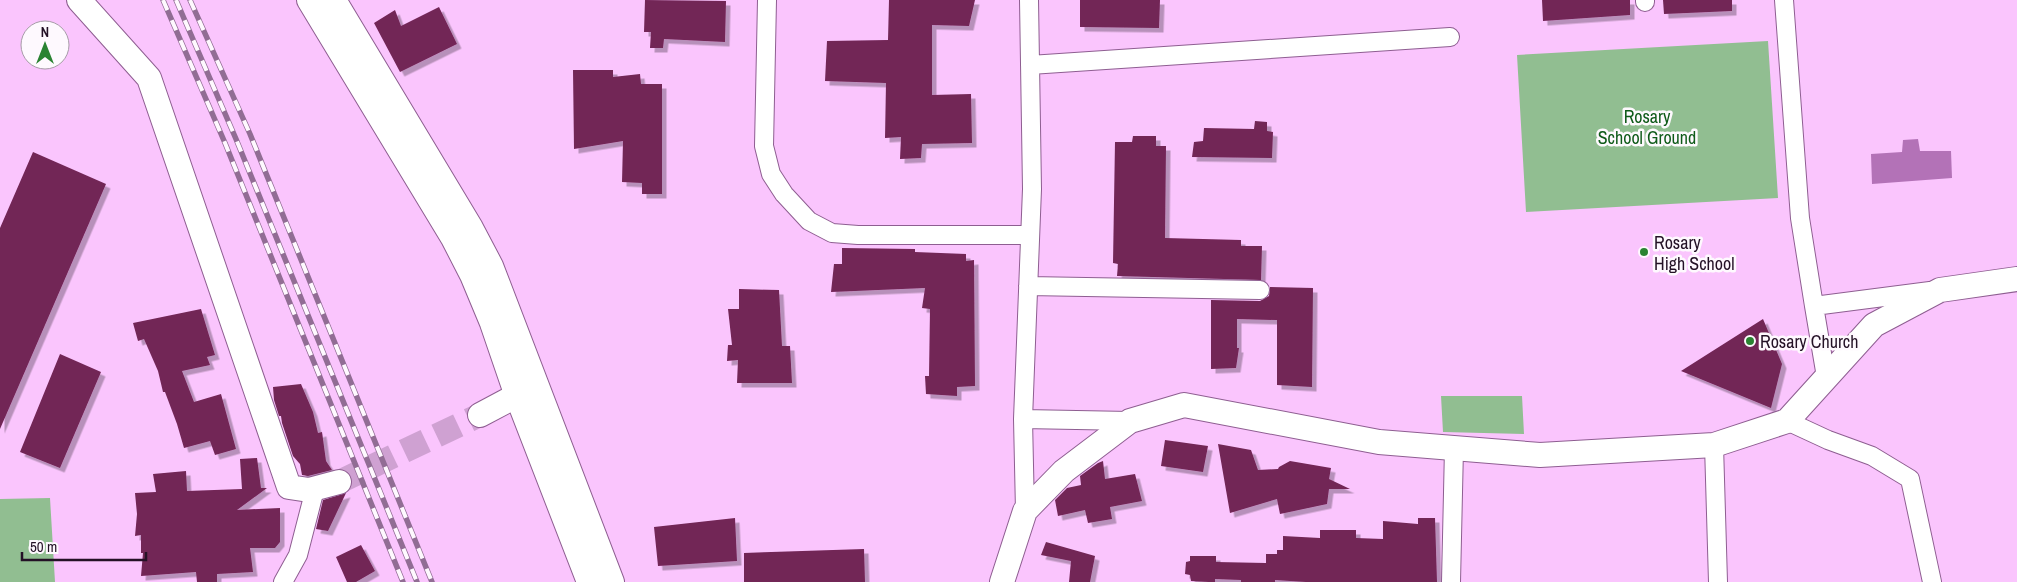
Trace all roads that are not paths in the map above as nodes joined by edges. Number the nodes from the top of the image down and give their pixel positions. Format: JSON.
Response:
{"nodes":[{"id":1,"x":79,"y":0,"type":"edge"},
{"id":2,"x":309,"y":0,"type":"edge"},
{"id":3,"x":334,"y":0,"type":"edge"},
{"id":4,"x":767,"y":0,"type":"edge"},
{"id":5,"x":1029,"y":0,"type":"edge"},
{"id":6,"x":1784,"y":0,"type":"edge"},
{"id":7,"x":1450,"y":37,"type":"dead end"},
{"id":8,"x":1030,"y":65,"type":"junction"},
{"id":9,"x":1030,"y":234,"type":"junction"},
{"id":10,"x":2017,"y":279,"type":"edge"},
{"id":11,"x":1028,"y":286,"type":"junction"},
{"id":12,"x":1260,"y":290,"type":"dead end"},
{"id":13,"x":1940,"y":290,"type":"junction"},
{"id":14,"x":1814,"y":306,"type":"junction"},
{"id":15,"x":1826,"y":377,"type":"junction"},
{"id":16,"x":526,"y":390,"type":"junction"},
{"id":17,"x":480,"y":415,"type":"tunnel mouth"},
{"id":18,"x":1023,"y":419,"type":"junction"},
{"id":19,"x":1130,"y":421,"type":"junction"},
{"id":20,"x":1787,"y":421,"type":"junction"},
{"id":21,"x":1714,"y":445,"type":"junction"},
{"id":22,"x":1454,"y":448,"type":"junction"},
{"id":23,"x":339,"y":482,"type":"tunnel mouth"},
{"id":24,"x":316,"y":488,"type":"junction"},
{"id":25,"x":1025,"y":511,"type":"junction"},
{"id":26,"x":283,"y":582,"type":"edge"},
{"id":27,"x":589,"y":582,"type":"edge"},
{"id":28,"x":612,"y":582,"type":"edge"},
{"id":29,"x":1002,"y":582,"type":"edge"},
{"id":30,"x":1451,"y":582,"type":"edge"},
{"id":31,"x":1718,"y":582,"type":"edge"},
{"id":32,"x":1932,"y":582,"type":"edge"}],
"edges":[{"from":1,"to":24,"type":"street"},
{"from":2,"to":16,"type":"street"},
{"from":3,"to":16,"type":"street"},
{"from":4,"to":9,"type":"street"},
{"from":5,"to":8,"type":"street"},
{"from":6,"to":14,"type":"street"},
{"from":7,"to":8,"type":"street"},
{"from":8,"to":9,"type":"street"},
{"from":9,"to":11,"type":"street"},
{"from":10,"to":13,"type":"street"},
{"from":11,"to":12,"type":"street"},
{"from":11,"to":18,"type":"street"},
{"from":13,"to":14,"type":"street"},
{"from":13,"to":15,"type":"street"},
{"from":14,"to":15,"type":"street"},
{"from":15,"to":20,"type":"street"},
{"from":16,"to":17,"type":"street"},
{"from":16,"to":27,"type":"street"},
{"from":16,"to":28,"type":"street"},
{"from":18,"to":19,"type":"street"},
{"from":18,"to":25,"type":"street"},
{"from":19,"to":22,"type":"street"},
{"from":19,"to":25,"type":"street"},
{"from":20,"to":21,"type":"street"},
{"from":20,"to":32,"type":"street"},
{"from":21,"to":22,"type":"street"},
{"from":21,"to":31,"type":"street"},
{"from":22,"to":30,"type":"street"},
{"from":23,"to":24,"type":"street"},
{"from":24,"to":26,"type":"street"},
{"from":25,"to":29,"type":"street"}]}
